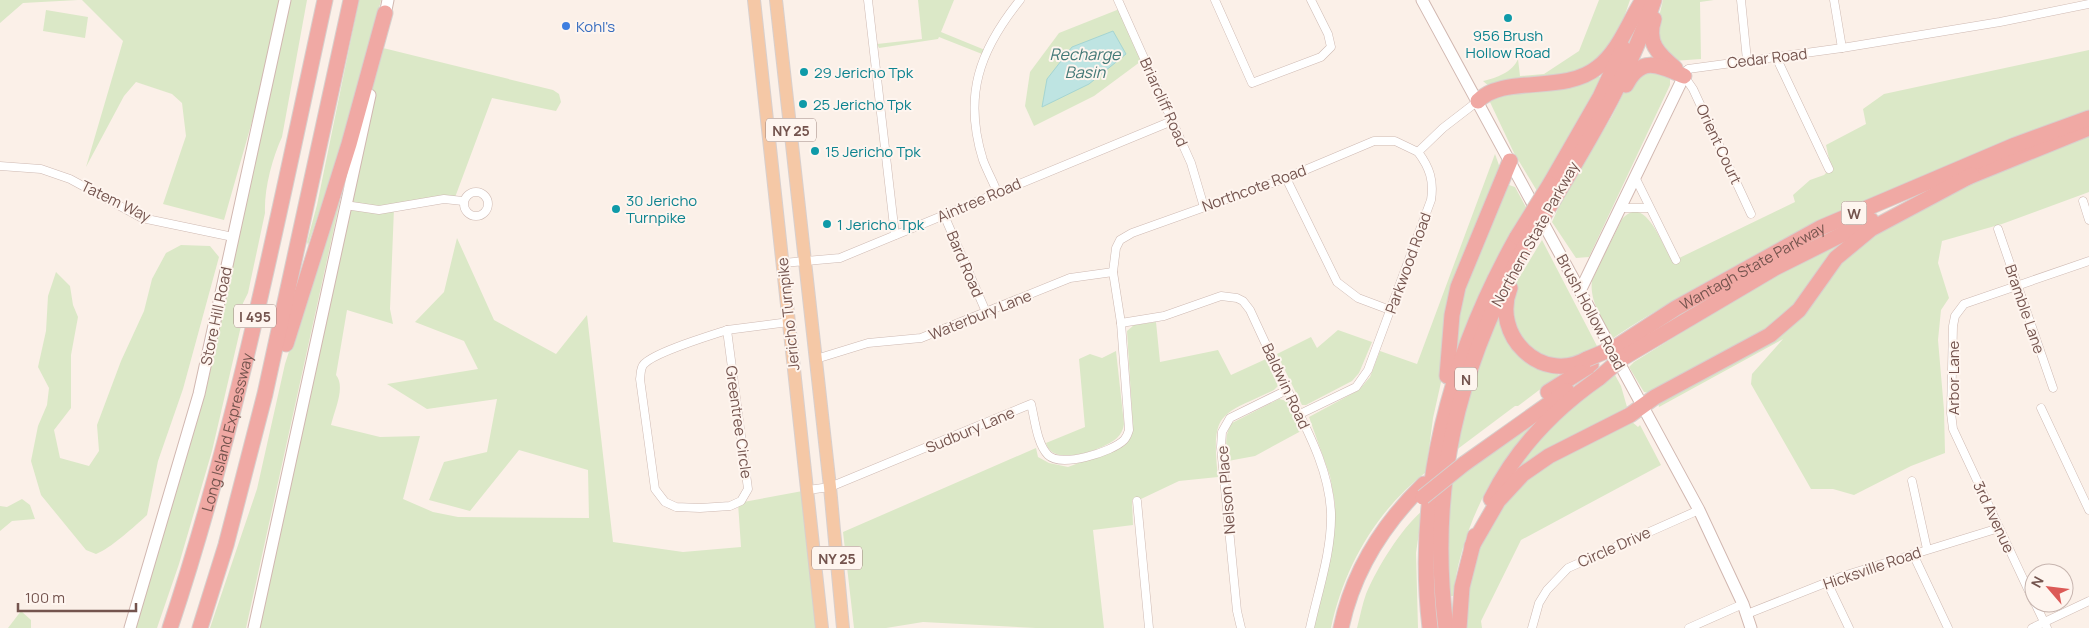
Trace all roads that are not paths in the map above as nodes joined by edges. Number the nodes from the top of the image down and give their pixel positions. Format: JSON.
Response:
{"nodes":[{"id":1,"x":284,"y":0,"type":"edge"},
{"id":2,"x":325,"y":0,"type":"edge"},
{"id":3,"x":351,"y":0,"type":"edge"},
{"id":4,"x":754,"y":0,"type":"edge"},
{"id":5,"x":776,"y":0,"type":"edge"},
{"id":6,"x":868,"y":0,"type":"edge"},
{"id":7,"x":1020,"y":0,"type":"edge"},
{"id":8,"x":1118,"y":0,"type":"edge"},
{"id":9,"x":1215,"y":0,"type":"edge"},
{"id":10,"x":1311,"y":0,"type":"edge"},
{"id":11,"x":1422,"y":0,"type":"edge"},
{"id":12,"x":1659,"y":0,"type":"edge"},
{"id":13,"x":1741,"y":0,"type":"edge"},
{"id":14,"x":1834,"y":0,"type":"edge"},
{"id":15,"x":1646,"y":1,"type":"edge"},
{"id":16,"x":2089,"y":4,"type":"edge"},
{"id":17,"x":386,"y":7,"type":"edge"},
{"id":18,"x":1842,"y":48,"type":"junction"},
{"id":19,"x":1776,"y":58,"type":"junction"},
{"id":20,"x":1747,"y":60,"type":"junction"},
{"id":21,"x":1684,"y":76,"type":"junction"},
{"id":22,"x":1478,"y":101,"type":"junction"},
{"id":23,"x":2089,"y":118,"type":"edge"},
{"id":24,"x":1172,"y":121,"type":"junction"},
{"id":25,"x":2089,"y":128,"type":"edge"},
{"id":26,"x":1591,"y":137,"type":"junction"},
{"id":27,"x":1418,"y":152,"type":"junction"},
{"id":28,"x":1510,"y":161,"type":"junction"},
{"id":29,"x":0,"y":166,"type":"edge"},
{"id":30,"x":1829,"y":169,"type":"dead end"},
{"id":31,"x":1972,"y":175,"type":"junction"},
{"id":32,"x":1635,"y":177,"type":"junction"},
{"id":33,"x":1286,"y":178,"type":"junction"},
{"id":34,"x":1554,"y":189,"type":"junction"},
{"id":35,"x":997,"y":192,"type":"junction"},
{"id":36,"x":2082,"y":201,"type":"dead end"},
{"id":37,"x":464,"y":202,"type":"dead end"},
{"id":38,"x":345,"y":205,"type":"junction"},
{"id":39,"x":1204,"y":207,"type":"junction"},
{"id":40,"x":1621,"y":208,"type":"junction"},
{"id":41,"x":1649,"y":208,"type":"junction"},
{"id":42,"x":1751,"y":214,"type":"dead end"},
{"id":43,"x":944,"y":215,"type":"junction"},
{"id":44,"x":2089,"y":220,"type":"edge"},
{"id":45,"x":1998,"y":229,"type":"dead end"},
{"id":46,"x":895,"y":235,"type":"junction"},
{"id":47,"x":233,"y":237,"type":"junction"},
{"id":48,"x":1521,"y":242,"type":"junction"},
{"id":49,"x":1596,"y":259,"type":"junction"},
{"id":50,"x":805,"y":260,"type":"junction"},
{"id":51,"x":1676,"y":260,"type":"dead end"},
{"id":52,"x":2089,"y":261,"type":"edge"},
{"id":53,"x":783,"y":263,"type":"junction"},
{"id":54,"x":1113,"y":272,"type":"junction"},
{"id":55,"x":1570,"y":273,"type":"junction"},
{"id":56,"x":2017,"y":286,"type":"junction"},
{"id":57,"x":1580,"y":292,"type":"junction"},
{"id":58,"x":1390,"y":310,"type":"junction"},
{"id":59,"x":986,"y":312,"type":"junction"},
{"id":60,"x":789,"y":322,"type":"junction"},
{"id":61,"x":1121,"y":323,"type":"junction"},
{"id":62,"x":727,"y":330,"type":"junction"},
{"id":63,"x":1637,"y":342,"type":"junction"},
{"id":64,"x":816,"y":359,"type":"junction"},
{"id":65,"x":1593,"y":369,"type":"junction"},
{"id":66,"x":2053,"y":388,"type":"dead end"},
{"id":67,"x":1287,"y":390,"type":"junction"},
{"id":68,"x":1642,"y":407,"type":"junction"},
{"id":69,"x":2041,"y":408,"type":"dead end"},
{"id":70,"x":1300,"y":414,"type":"junction"},
{"id":71,"x":1441,"y":427,"type":"junction"},
{"id":72,"x":1125,"y":439,"type":"joint"},
{"id":73,"x":1967,"y":460,"type":"joint"},
{"id":74,"x":246,"y":474,"type":"junction"},
{"id":75,"x":1912,"y":481,"type":"dead end"},
{"id":76,"x":830,"y":488,"type":"junction"},
{"id":77,"x":808,"y":490,"type":"junction"},
{"id":78,"x":1424,"y":491,"type":"junction"},
{"id":79,"x":1137,"y":501,"type":"dead end"},
{"id":80,"x":1699,"y":510,"type":"junction"},
{"id":81,"x":2089,"y":510,"type":"edge"},
{"id":82,"x":1999,"y":528,"type":"junction"},
{"id":83,"x":1472,"y":546,"type":"junction"},
{"id":84,"x":1927,"y":549,"type":"junction"},
{"id":85,"x":1913,"y":554,"type":"junction"},
{"id":86,"x":2024,"y":581,"type":"edge"},
{"id":87,"x":1827,"y":582,"type":"junction"},
{"id":88,"x":2089,"y":601,"type":"edge"},
{"id":89,"x":1745,"y":609,"type":"junction"},
{"id":90,"x":2039,"y":613,"type":"edge"},
{"id":91,"x":2045,"y":625,"type":"edge"},
{"id":92,"x":130,"y":628,"type":"edge"},
{"id":93,"x":170,"y":628,"type":"edge"},
{"id":94,"x":200,"y":628,"type":"edge"},
{"id":95,"x":254,"y":628,"type":"edge"},
{"id":96,"x":822,"y":628,"type":"edge"},
{"id":97,"x":843,"y":628,"type":"edge"},
{"id":98,"x":1149,"y":628,"type":"edge"},
{"id":99,"x":1241,"y":628,"type":"edge"},
{"id":100,"x":1310,"y":628,"type":"edge"},
{"id":101,"x":1341,"y":628,"type":"edge"},
{"id":102,"x":1351,"y":628,"type":"edge"},
{"id":103,"x":1430,"y":628,"type":"edge"},
{"id":104,"x":1446,"y":628,"type":"edge"},
{"id":105,"x":1459,"y":628,"type":"edge"},
{"id":106,"x":1532,"y":628,"type":"edge"},
{"id":107,"x":1689,"y":628,"type":"edge"},
{"id":108,"x":1751,"y":628,"type":"edge"},
{"id":109,"x":1849,"y":628,"type":"edge"},
{"id":110,"x":1948,"y":628,"type":"edge"},
{"id":111,"x":2032,"y":628,"type":"edge"}],
"edges":[{"from":1,"to":47,"type":"main road","name":"Store Hill Road"},
{"from":2,"to":93,"type":"highway","name":"Long Island Expressway","number":"I 495"},
{"from":3,"to":74,"type":"highway","name":"Long Island Expressway","number":"I 495"},
{"from":4,"to":53,"type":"main road","name":"Jericho Turnpike","number":"NY 25"},
{"from":5,"to":50,"type":"main road","name":"Jericho Turnpike","number":"NY 25"},
{"from":6,"to":46,"type":"street"},
{"from":7,"to":35,"type":"street"},
{"from":8,"to":24,"type":"street","name":"Briarcliff Road"},
{"from":9,"to":10,"type":"street"},
{"from":11,"to":22,"type":"main road","name":"Brush Hollow Road"},
{"from":12,"to":21,"type":"highway"},
{"from":13,"to":20,"type":"street"},
{"from":14,"to":18,"type":"street"},
{"from":15,"to":22,"type":"highway"},
{"from":15,"to":26,"type":"highway","name":"Northern State Parkway","number":"N"},
{"from":15,"to":34,"type":"highway","name":"Northern State Parkway","number":"N"},
{"from":16,"to":18,"type":"street","name":"Cedar Road"},
{"from":17,"to":38,"type":"main road"},
{"from":17,"to":74,"type":"highway"},
{"from":18,"to":19,"type":"street","name":"Cedar Road"},
{"from":19,"to":20,"type":"street","name":"Cedar Road"},
{"from":19,"to":30,"type":"street"},
{"from":20,"to":21,"type":"street","name":"Cedar Road"},
{"from":21,"to":26,"type":"highway"},
{"from":21,"to":32,"type":"main road"},
{"from":21,"to":42,"type":"street","name":"Orient Court"},
{"from":22,"to":27,"type":"street"},
{"from":22,"to":28,"type":"main road","name":"Brush Hollow Road"},
{"from":23,"to":63,"type":"highway","name":"Wantagh State Parkway","number":"W"},
{"from":24,"to":35,"type":"street","name":"Aintree Road"},
{"from":24,"to":39,"type":"street","name":"Briarcliff Road"},
{"from":25,"to":31,"type":"highway","name":"Wantagh State Parkway","number":"W"},
{"from":26,"to":34,"type":"highway","name":"Northern State Parkway","number":"N"},
{"from":27,"to":33,"type":"street","name":"Northcote Road"},
{"from":27,"to":58,"type":"street","name":"Parkwood Road"},
{"from":28,"to":55,"type":"main road","name":"Brush Hollow Road"},
{"from":28,"to":71,"type":"highway"},
{"from":29,"to":47,"type":"street","name":"Tatem Way"},
{"from":31,"to":63,"type":"highway","name":"Wantagh State Parkway","number":"W"},
{"from":31,"to":68,"type":"highway"},
{"from":32,"to":40,"type":"main road"},
{"from":32,"to":41,"type":"street"},
{"from":33,"to":39,"type":"street","name":"Northcote Road"},
{"from":33,"to":58,"type":"street"},
{"from":34,"to":48,"type":"highway","name":"Northern State Parkway","number":"N","bridge":true},
{"from":35,"to":43,"type":"street","name":"Aintree Road"},
{"from":36,"to":44,"type":"street"},
{"from":37,"to":38,"type":"street"},
{"from":38,"to":95,"type":"main road"},
{"from":39,"to":54,"type":"street","name":"Northcote Road"},
{"from":40,"to":41,"type":"street"},
{"from":40,"to":49,"type":"main road"},
{"from":41,"to":51,"type":"street"},
{"from":43,"to":46,"type":"street","name":"Aintree Road"},
{"from":43,"to":59,"type":"street","name":"Bard Road"},
{"from":45,"to":56,"type":"street","name":"Bramble Lane"},
{"from":46,"to":50,"type":"street","name":"Aintree Road"},
{"from":47,"to":92,"type":"main road","name":"Store Hill Road"},
{"from":48,"to":65,"type":"highway"},
{"from":48,"to":71,"type":"highway","name":"Northern State Parkway","number":"N"},
{"from":48,"to":104,"type":"highway","name":"Northern State Parkway","number":"N"},
{"from":49,"to":55,"type":"main road"},
{"from":49,"to":57,"type":"main road"},
{"from":50,"to":53,"type":"street","name":"Aintree Road"},
{"from":50,"to":64,"type":"main road","name":"Jericho Turnpike","number":"NY 25"},
{"from":52,"to":56,"type":"street"},
{"from":53,"to":60,"type":"main road","name":"Jericho Turnpike","number":"NY 25"},
{"from":54,"to":59,"type":"street","name":"Waterbury Lane"},
{"from":54,"to":61,"type":"street","name":"Northcote Road"},
{"from":55,"to":57,"type":"main road","name":"Brush Hollow Road"},
{"from":56,"to":66,"type":"street","name":"Bramble Lane"},
{"from":56,"to":73,"type":"street","name":"Arbor Lane"},
{"from":57,"to":68,"type":"main road","name":"Brush Hollow Road"},
{"from":58,"to":70,"type":"street","name":"Parkwood Road"},
{"from":59,"to":64,"type":"street","name":"Waterbury Lane"},
{"from":60,"to":62,"type":"street","name":"Greentree Circle"},
{"from":60,"to":77,"type":"main road","name":"Jericho Turnpike","number":"NY 25"},
{"from":61,"to":67,"type":"street","name":"Baldwin Road"},
{"from":61,"to":72,"type":"street","name":"Northcote Road"},
{"from":62,"to":62,"type":"street","name":"Greentree Circle"},
{"from":63,"to":65,"type":"highway","name":"Wantagh State Parkway","number":"W","bridge":true},
{"from":64,"to":76,"type":"main road","name":"Jericho Turnpike","number":"NY 25"},
{"from":65,"to":78,"type":"highway"},
{"from":65,"to":83,"type":"highway"},
{"from":67,"to":70,"type":"street","name":"Baldwin Road"},
{"from":67,"to":99,"type":"street","name":"Nelson Place"},
{"from":68,"to":80,"type":"main road","name":"Brush Hollow Road"},
{"from":68,"to":83,"type":"highway"},
{"from":69,"to":81,"type":"street"},
{"from":70,"to":100,"type":"street","name":"Baldwin Road"},
{"from":71,"to":103,"type":"highway","name":"Northern State Parkway","number":"N"},
{"from":72,"to":76,"type":"street","name":"Sudbury Lane"},
{"from":73,"to":82,"type":"street","name":"3rd Avenue"},
{"from":74,"to":94,"type":"highway","name":"Long Island Expressway","number":"I 495"},
{"from":75,"to":84,"type":"street"},
{"from":76,"to":77,"type":"street","name":"Sudbury Lane"},
{"from":76,"to":97,"type":"main road","name":"Jericho Turnpike","number":"NY 25"},
{"from":77,"to":96,"type":"main road","name":"Jericho Turnpike","number":"NY 25"},
{"from":78,"to":101,"type":"highway"},
{"from":78,"to":102,"type":"highway"},
{"from":79,"to":98,"type":"street"},
{"from":80,"to":89,"type":"main road","name":"Brush Hollow Road"},
{"from":80,"to":106,"type":"street","name":"Circle Drive"},
{"from":82,"to":84,"type":"street","name":"Hicksville Road"},
{"from":82,"to":86,"type":"street","name":"3rd Avenue"},
{"from":83,"to":105,"type":"highway"},
{"from":84,"to":85,"type":"street","name":"Hicksville Road"},
{"from":85,"to":87,"type":"street","name":"Hicksville Road"},
{"from":85,"to":110,"type":"street"},
{"from":87,"to":89,"type":"street","name":"Hicksville Road"},
{"from":87,"to":109,"type":"street"},
{"from":88,"to":91,"type":"street"},
{"from":89,"to":107,"type":"street","name":"Hicksville Road"},
{"from":89,"to":108,"type":"main road","name":"Brush Hollow Road"},
{"from":90,"to":91,"type":"street","name":"3rd Avenue"},
{"from":91,"to":111,"type":"street"}]}
